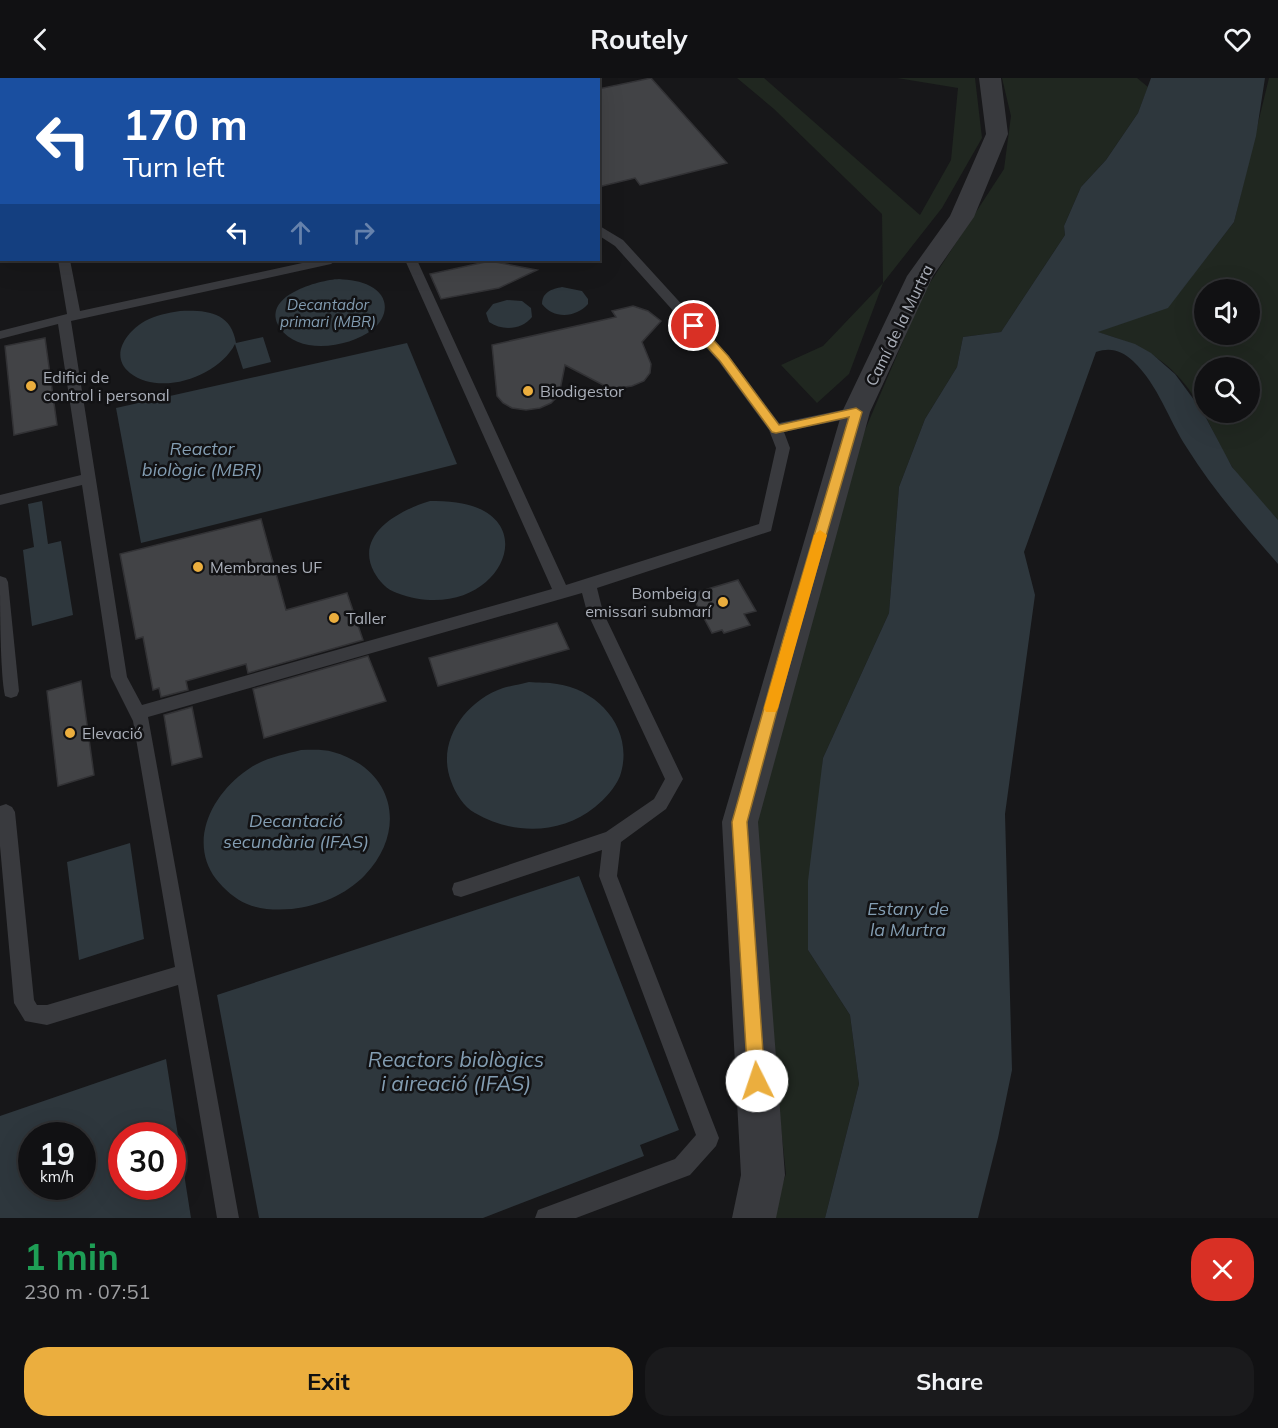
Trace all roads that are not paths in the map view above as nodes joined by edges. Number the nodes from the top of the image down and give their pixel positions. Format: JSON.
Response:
{"nodes":[{"id":1,"x":990,"y":78,"type":"edge"},
{"id":2,"x":600,"y":230,"type":"edge"},
{"id":3,"x":64,"y":261,"type":"edge"},
{"id":4,"x":321,"y":261,"type":"edge"},
{"id":5,"x":411,"y":261,"type":"edge"},
{"id":6,"x":282,"y":265,"type":"edge"},
{"id":7,"x":69,"y":317,"type":"junction"},
{"id":8,"x":0,"y":335,"type":"edge"},
{"id":9,"x":856,"y":412,"type":"junction"},
{"id":10,"x":776,"y":429,"type":"junction"},
{"id":11,"x":88,"y":478,"type":"junction"},
{"id":12,"x":0,"y":500,"type":"edge"},
{"id":13,"x":0,"y":582,"type":"edge"},
{"id":14,"x":588,"y":585,"type":"junction"},
{"id":15,"x":561,"y":592,"type":"junction"},
{"id":16,"x":12,"y":691,"type":"dead end"},
{"id":17,"x":138,"y":712,"type":"junction"},
{"id":18,"x":6,"y":812,"type":"dead end"},
{"id":19,"x":612,"y":838,"type":"junction"},
{"id":20,"x":461,"y":889,"type":"dead end"},
{"id":21,"x":186,"y":973,"type":"junction"},
{"id":22,"x":228,"y":1218,"type":"edge"},
{"id":23,"x":546,"y":1218,"type":"edge"},
{"id":24,"x":754,"y":1218,"type":"edge"}],
"edges":[{"from":1,"to":9,"type":"street","name":"Camí de la Murtra"},
{"from":2,"to":10,"type":"lane"},
{"from":3,"to":7,"type":"lane"},
{"from":4,"to":6,"type":"lane"},
{"from":5,"to":15,"type":"lane"},
{"from":6,"to":7,"type":"lane"},
{"from":7,"to":8,"type":"lane"},
{"from":7,"to":11,"type":"lane"},
{"from":9,"to":10,"type":"lane"},
{"from":9,"to":24,"type":"street","name":"Camí de la Murtra"},
{"from":10,"to":14,"type":"lane"},
{"from":11,"to":12,"type":"lane"},
{"from":11,"to":17,"type":"lane"},
{"from":13,"to":16,"type":"lane"},
{"from":14,"to":15,"type":"lane"},
{"from":14,"to":19,"type":"lane"},
{"from":15,"to":17,"type":"lane"},
{"from":17,"to":21,"type":"lane"},
{"from":18,"to":21,"type":"lane"},
{"from":19,"to":20,"type":"lane"},
{"from":19,"to":23,"type":"lane"},
{"from":21,"to":22,"type":"lane"}]}
